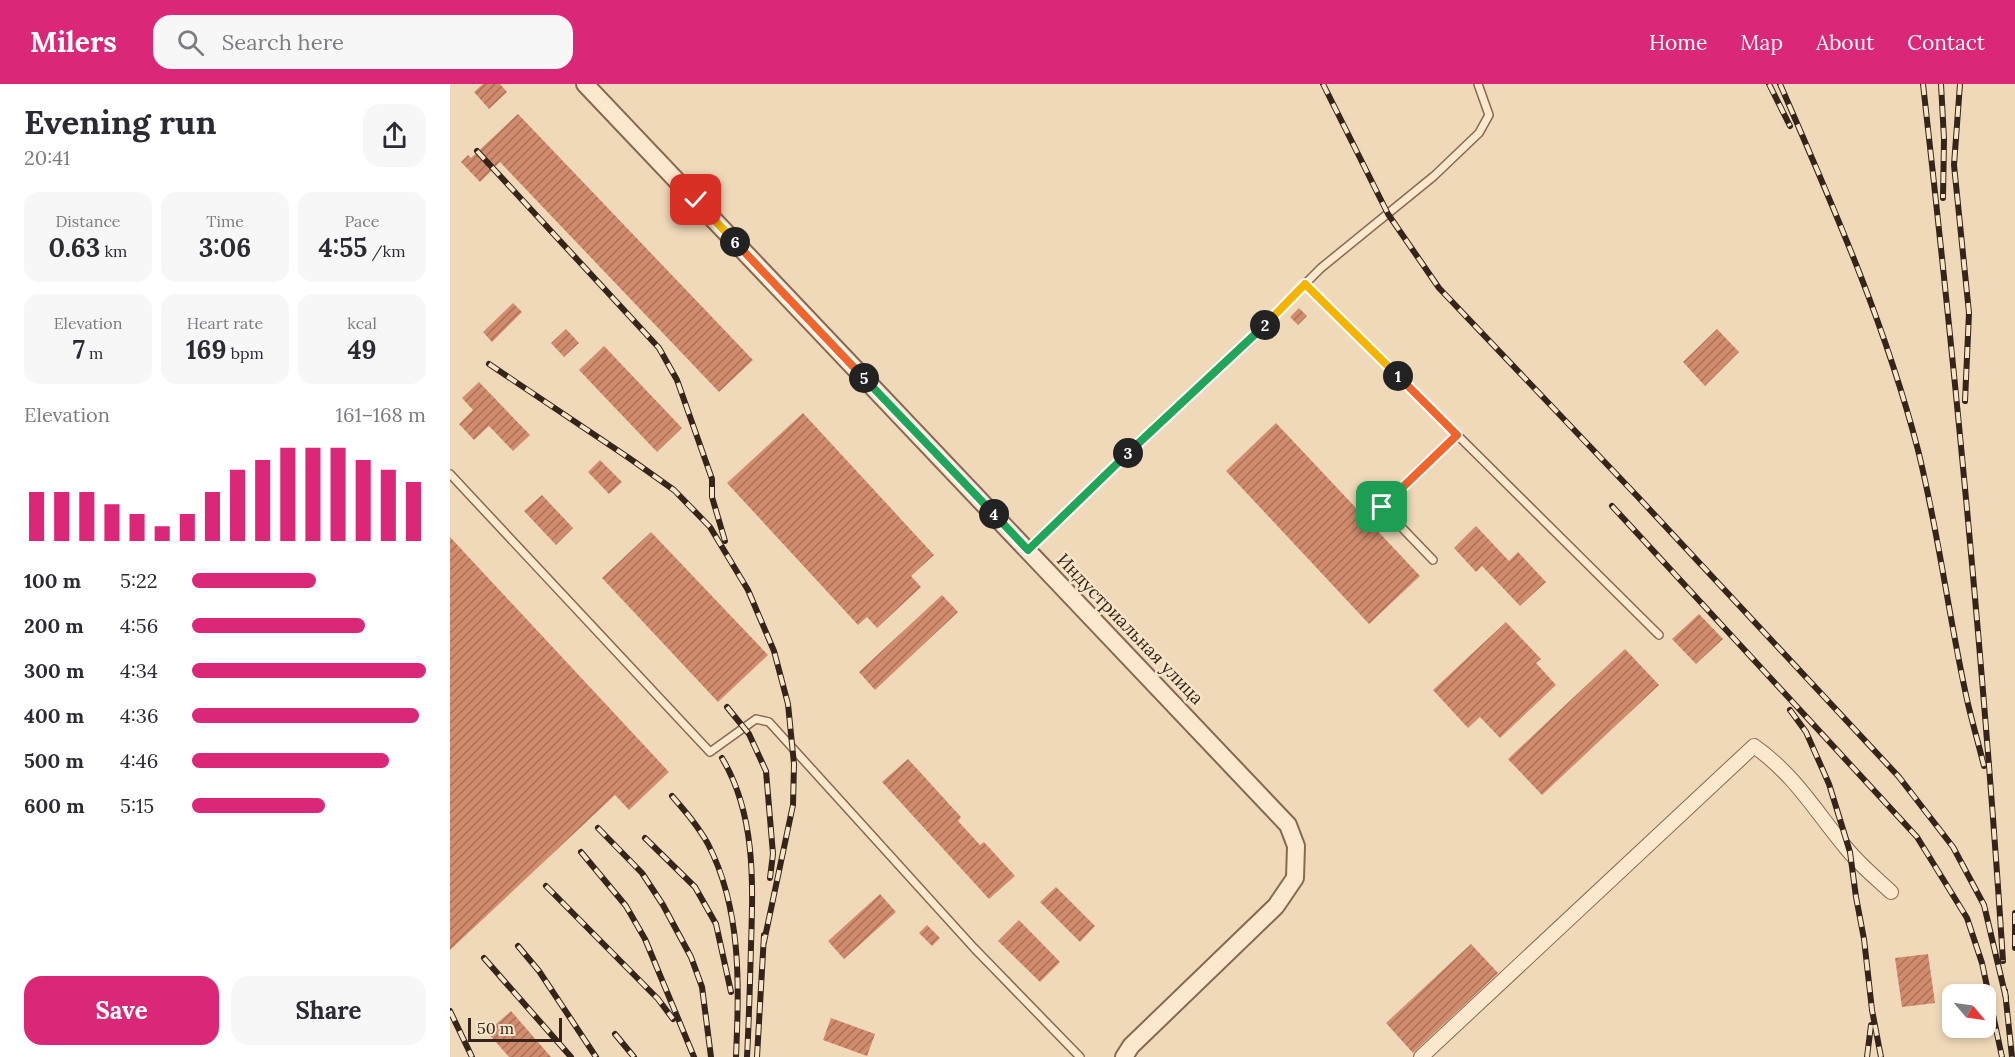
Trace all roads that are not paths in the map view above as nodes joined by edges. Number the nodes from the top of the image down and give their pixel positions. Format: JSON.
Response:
{"nodes":[{"id":1,"x":585,"y":84,"type":"edge"},
{"id":2,"x":1478,"y":84,"type":"edge"},
{"id":3,"x":1305,"y":284,"type":"junction"},
{"id":4,"x":1457,"y":435,"type":"junction"},
{"id":5,"x":450,"y":474,"type":"edge"},
{"id":6,"x":1028,"y":550,"type":"junction"},
{"id":7,"x":1433,"y":560,"type":"dead end"},
{"id":8,"x":1659,"y":635,"type":"dead end"},
{"id":9,"x":1891,"y":892,"type":"dead end"},
{"id":10,"x":1080,"y":1057,"type":"edge"},
{"id":11,"x":1125,"y":1057,"type":"edge"},
{"id":12,"x":1421,"y":1057,"type":"edge"}],
"edges":[{"from":1,"to":6,"type":"street","name":"Индустриальная улица"},
{"from":2,"to":3,"type":"lane"},
{"from":3,"to":4,"type":"lane"},
{"from":3,"to":6,"type":"lane"},
{"from":4,"to":7,"type":"lane"},
{"from":4,"to":8,"type":"lane"},
{"from":5,"to":10,"type":"lane"},
{"from":6,"to":11,"type":"street","name":"Индустриальная улица"},
{"from":9,"to":12,"type":"street"}]}
